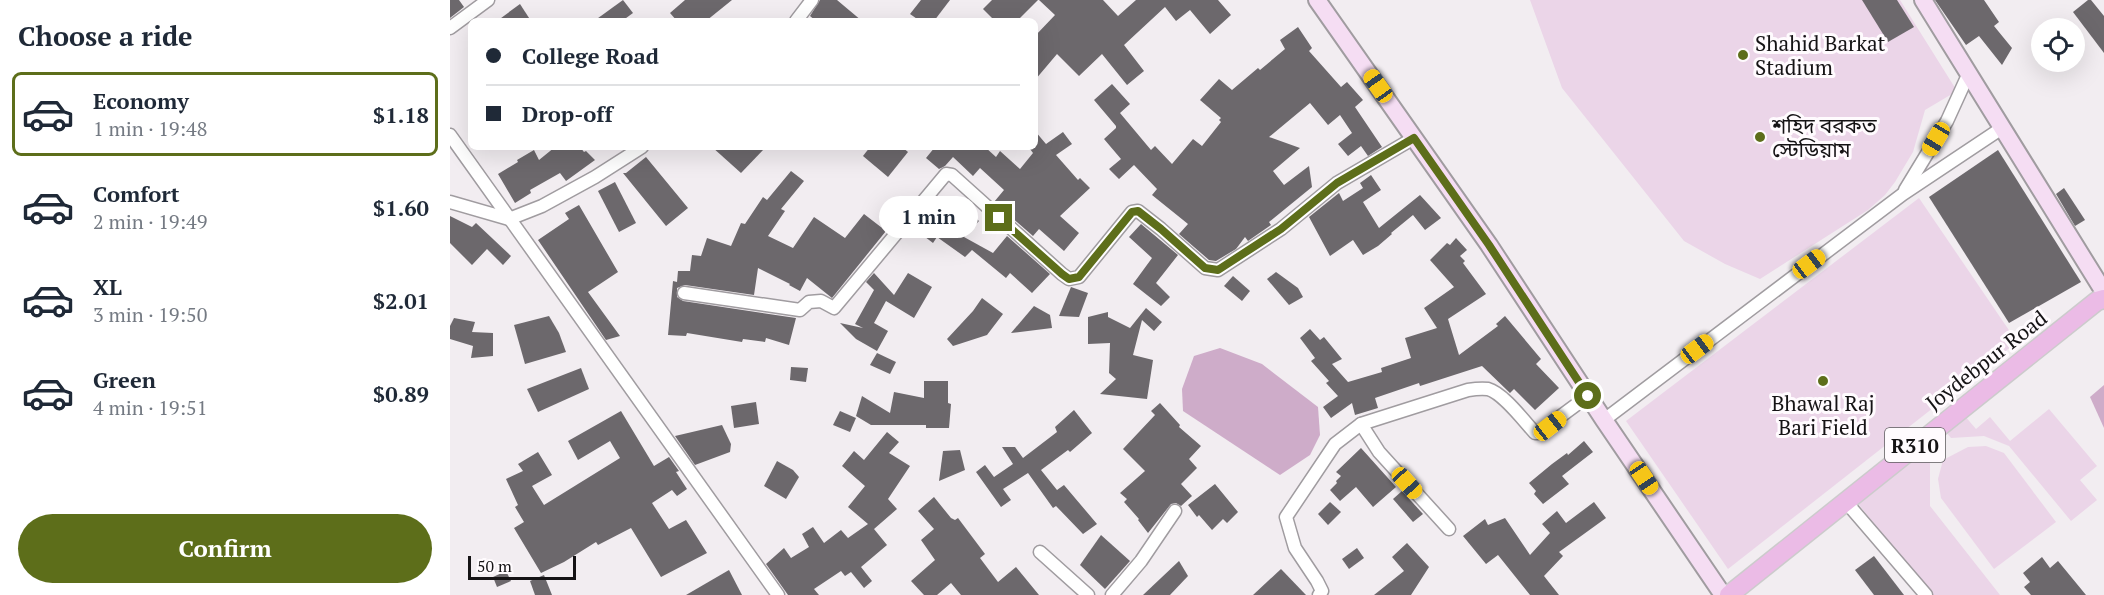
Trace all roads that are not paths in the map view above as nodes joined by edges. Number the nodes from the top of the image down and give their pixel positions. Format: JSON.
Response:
{"nodes":[{"id":1,"x":488,"y":0,"type":"edge"},
{"id":2,"x":812,"y":0,"type":"edge"},
{"id":3,"x":1317,"y":0,"type":"edge"},
{"id":4,"x":1923,"y":0,"type":"edge"},
{"id":5,"x":798,"y":18,"type":"edge"},
{"id":6,"x":450,"y":28,"type":"edge"},
{"id":7,"x":1968,"y":75,"type":"junction"},
{"id":8,"x":2002,"y":128,"type":"junction"},
{"id":9,"x":450,"y":135,"type":"edge"},
{"id":10,"x":1414,"y":138,"type":"junction"},
{"id":11,"x":637,"y":150,"type":"edge"},
{"id":12,"x":1903,"y":194,"type":"junction"},
{"id":13,"x":450,"y":202,"type":"edge"},
{"id":14,"x":509,"y":219,"type":"junction"},
{"id":15,"x":2104,"y":292,"type":"edge"},
{"id":16,"x":684,"y":293,"type":"dead end"},
{"id":17,"x":2104,"y":299,"type":"edge"},
{"id":18,"x":1588,"y":396,"type":"junction"},
{"id":19,"x":1604,"y":420,"type":"junction"},
{"id":20,"x":1361,"y":424,"type":"junction"},
{"id":21,"x":1846,"y":502,"type":"junction"},
{"id":22,"x":1175,"y":511,"type":"dead end"},
{"id":23,"x":1449,"y":530,"type":"dead end"},
{"id":24,"x":1040,"y":552,"type":"dead end"},
{"id":25,"x":778,"y":595,"type":"edge"},
{"id":26,"x":1088,"y":595,"type":"edge"},
{"id":27,"x":1112,"y":595,"type":"edge"},
{"id":28,"x":1319,"y":595,"type":"edge"},
{"id":29,"x":1723,"y":595,"type":"edge"},
{"id":30,"x":1729,"y":595,"type":"edge"},
{"id":31,"x":1926,"y":595,"type":"edge"}],
"edges":[{"from":1,"to":6,"type":"street"},
{"from":2,"to":5,"type":"street"},
{"from":3,"to":10,"type":"main road"},
{"from":4,"to":7,"type":"main road"},
{"from":7,"to":8,"type":"main road"},
{"from":7,"to":12,"type":"street"},
{"from":8,"to":12,"type":"street"},
{"from":8,"to":15,"type":"main road"},
{"from":9,"to":14,"type":"street"},
{"from":10,"to":16,"type":"street"},
{"from":10,"to":18,"type":"main road"},
{"from":11,"to":14,"type":"street"},
{"from":12,"to":19,"type":"street"},
{"from":13,"to":14,"type":"street"},
{"from":14,"to":25,"type":"street"},
{"from":17,"to":21,"type":"main road","name":"Joydebpur Road","number":"R310"},
{"from":18,"to":19,"type":"main road"},
{"from":18,"to":20,"type":"street"},
{"from":19,"to":29,"type":"main road"},
{"from":20,"to":23,"type":"street"},
{"from":20,"to":28,"type":"street"},
{"from":21,"to":30,"type":"main road","name":"Joydebpur Road","number":"R310"},
{"from":21,"to":31,"type":"street"},
{"from":22,"to":27,"type":"street"},
{"from":24,"to":26,"type":"street"}]}
